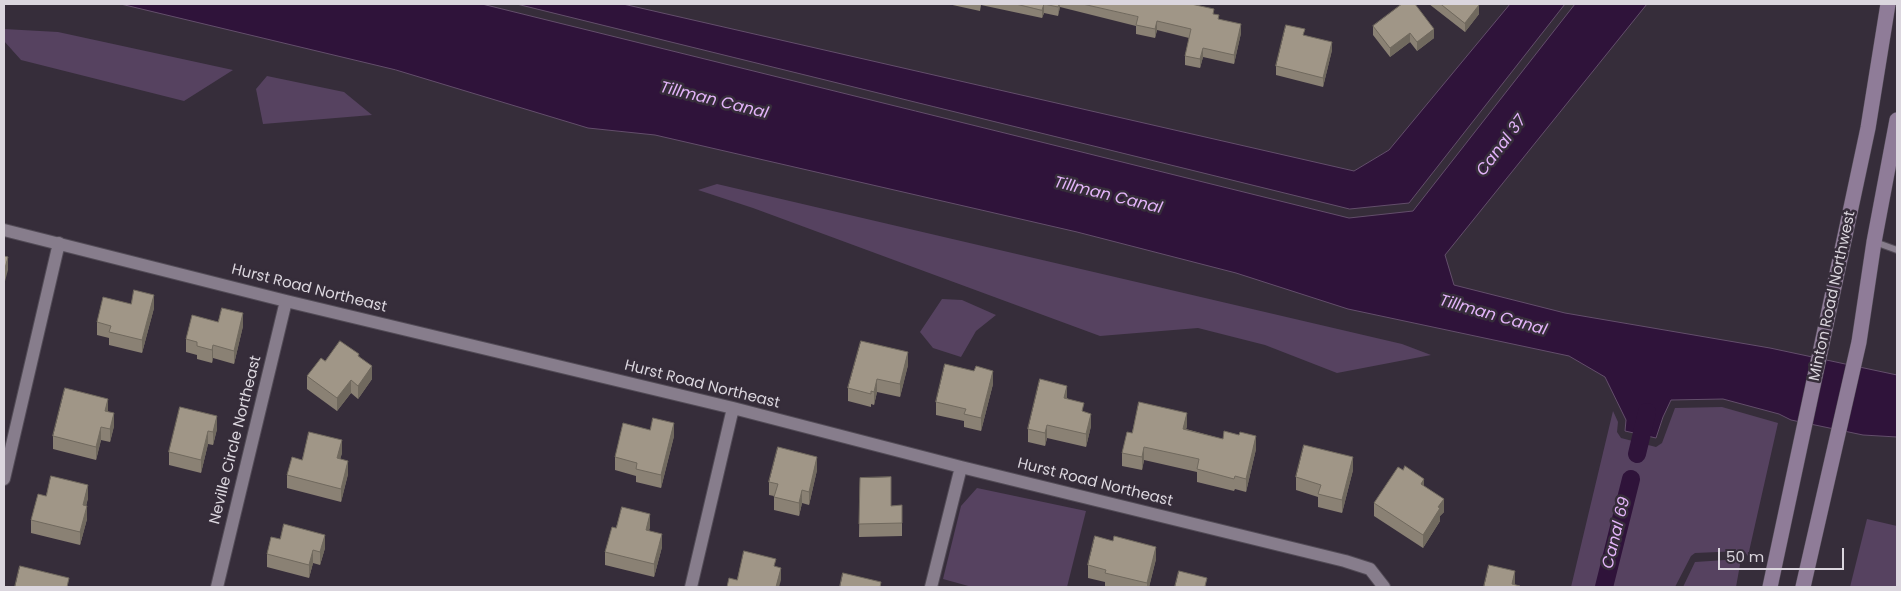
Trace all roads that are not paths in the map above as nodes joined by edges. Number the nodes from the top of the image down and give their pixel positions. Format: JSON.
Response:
{"nodes":[{"id":1,"x":1888,"y":4,"type":"edge"},
{"id":2,"x":1897,"y":120,"type":"edge"},
{"id":3,"x":4,"y":230,"type":"edge"},
{"id":4,"x":1874,"y":242,"type":"junction"},
{"id":5,"x":59,"y":243,"type":"junction"},
{"id":6,"x":1897,"y":250,"type":"edge"},
{"id":7,"x":286,"y":301,"type":"junction"},
{"id":8,"x":733,"y":408,"type":"junction"},
{"id":9,"x":961,"y":467,"type":"junction"},
{"id":10,"x":4,"y":479,"type":"edge"},
{"id":11,"x":217,"y":587,"type":"edge"},
{"id":12,"x":691,"y":587,"type":"edge"},
{"id":13,"x":931,"y":587,"type":"edge"},
{"id":14,"x":1384,"y":587,"type":"edge"},
{"id":15,"x":1770,"y":587,"type":"edge"},
{"id":16,"x":1803,"y":587,"type":"edge"}],
"edges":[{"from":1,"to":15,"type":"main road","name":"Minton Road Northwest"},
{"from":2,"to":4,"type":"main road","name":"Minton Road Northwest"},
{"from":3,"to":5,"type":"street","name":"Hurst Road Northeast"},
{"from":4,"to":6,"type":"lane"},
{"from":4,"to":16,"type":"main road","name":"Minton Road Northwest"},
{"from":5,"to":7,"type":"street","name":"Hurst Road Northeast"},
{"from":5,"to":10,"type":"street"},
{"from":7,"to":8,"type":"street","name":"Hurst Road Northeast"},
{"from":7,"to":11,"type":"street","name":"Neville Circle Northeast"},
{"from":8,"to":9,"type":"street","name":"Hurst Road Northeast"},
{"from":8,"to":12,"type":"street"},
{"from":9,"to":13,"type":"street"},
{"from":9,"to":14,"type":"street","name":"Hurst Road Northeast"}]}
